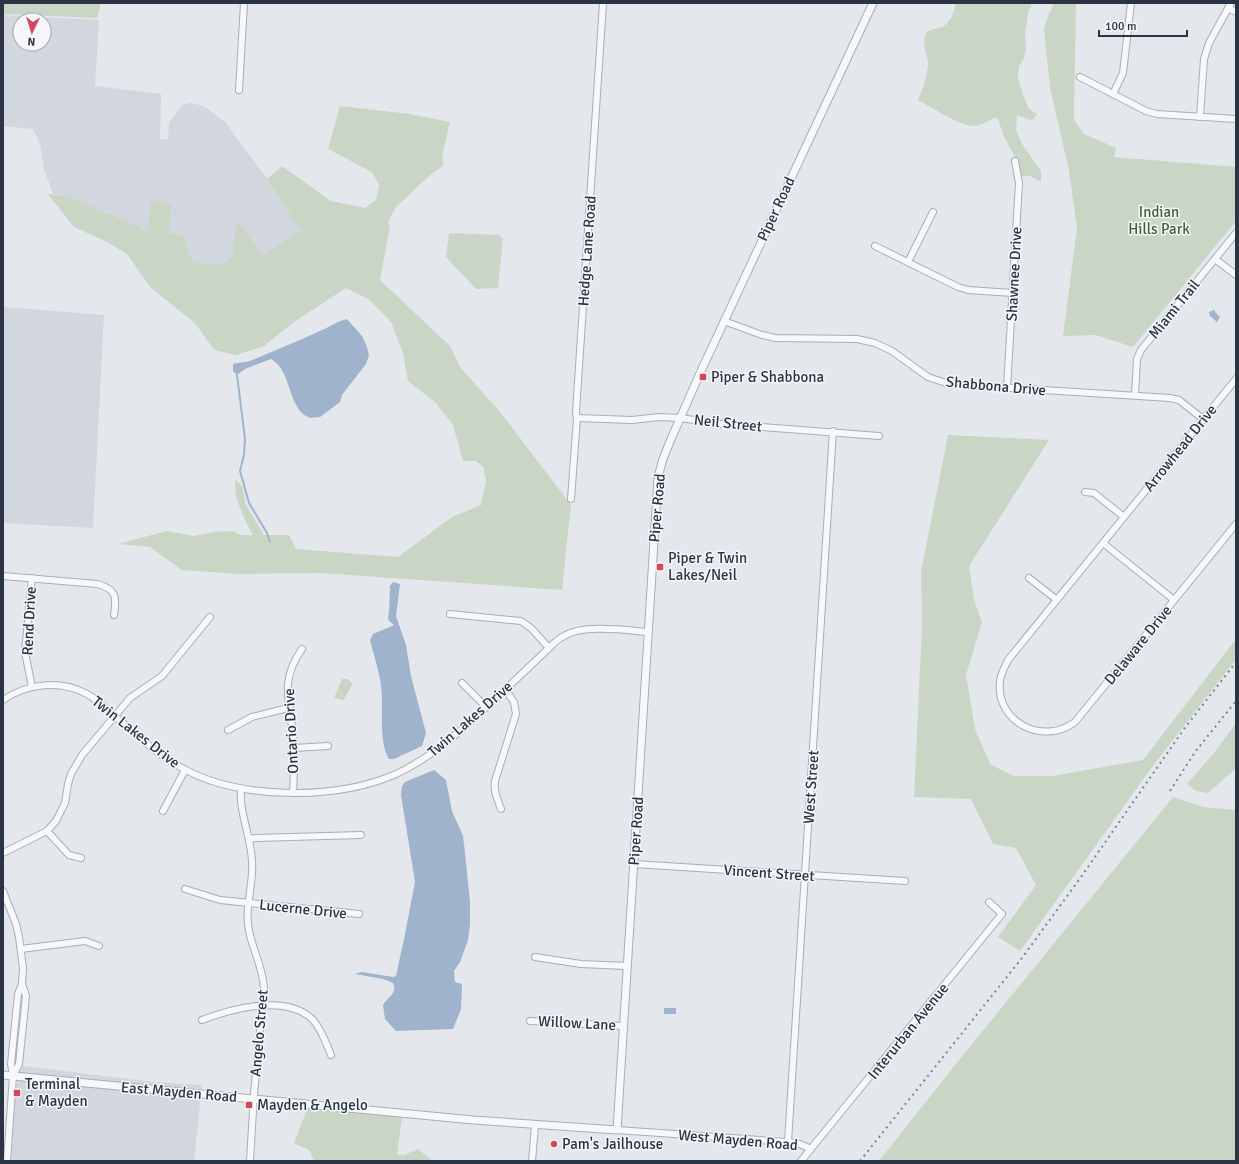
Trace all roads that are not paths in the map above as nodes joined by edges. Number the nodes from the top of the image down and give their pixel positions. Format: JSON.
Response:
{"nodes":[{"id":1,"x":244,"y":3,"type":"edge"},
{"id":2,"x":603,"y":3,"type":"edge"},
{"id":3,"x":872,"y":3,"type":"edge"},
{"id":4,"x":1131,"y":3,"type":"edge"},
{"id":5,"x":1230,"y":5,"type":"edge"},
{"id":6,"x":1236,"y":12,"type":"edge"},
{"id":7,"x":1080,"y":77,"type":"dead end"},
{"id":8,"x":239,"y":90,"type":"dead end"},
{"id":9,"x":1113,"y":94,"type":"junction"},
{"id":10,"x":1200,"y":117,"type":"junction"},
{"id":11,"x":1236,"y":119,"type":"edge"},
{"id":12,"x":1014,"y":161,"type":"dead end"},
{"id":13,"x":933,"y":212,"type":"dead end"},
{"id":14,"x":1236,"y":233,"type":"edge"},
{"id":15,"x":875,"y":246,"type":"dead end"},
{"id":16,"x":1215,"y":259,"type":"junction"},
{"id":17,"x":908,"y":262,"type":"junction"},
{"id":18,"x":1236,"y":275,"type":"edge"},
{"id":19,"x":1012,"y":293,"type":"junction"},
{"id":20,"x":724,"y":322,"type":"junction"},
{"id":21,"x":1235,"y":381,"type":"edge"},
{"id":22,"x":1007,"y":388,"type":"junction"},
{"id":23,"x":1135,"y":395,"type":"junction"},
{"id":24,"x":577,"y":418,"type":"junction"},
{"id":25,"x":680,"y":418,"type":"junction"},
{"id":26,"x":1203,"y":419,"type":"junction"},
{"id":27,"x":833,"y":431,"type":"junction"},
{"id":28,"x":878,"y":436,"type":"dead end"},
{"id":29,"x":1085,"y":492,"type":"dead end"},
{"id":30,"x":571,"y":499,"type":"dead end"},
{"id":31,"x":1124,"y":516,"type":"junction"},
{"id":32,"x":1236,"y":524,"type":"edge"},
{"id":33,"x":1103,"y":543,"type":"junction"},
{"id":34,"x":3,"y":576,"type":"edge"},
{"id":35,"x":32,"y":578,"type":"junction"},
{"id":36,"x":1029,"y":578,"type":"dead end"},
{"id":37,"x":1057,"y":600,"type":"junction"},
{"id":38,"x":1174,"y":600,"type":"junction"},
{"id":39,"x":450,"y":614,"type":"dead end"},
{"id":40,"x":114,"y":615,"type":"dead end"},
{"id":41,"x":210,"y":617,"type":"dead end"},
{"id":42,"x":648,"y":632,"type":"junction"},
{"id":43,"x":549,"y":648,"type":"junction"},
{"id":44,"x":302,"y":649,"type":"dead end"},
{"id":45,"x":462,"y":683,"type":"dead end"},
{"id":46,"x":32,"y":687,"type":"junction"},
{"id":47,"x":505,"y":689,"type":"junction"},
{"id":48,"x":3,"y":700,"type":"edge"},
{"id":49,"x":486,"y":707,"type":"junction"},
{"id":50,"x":288,"y":708,"type":"junction"},
{"id":51,"x":115,"y":716,"type":"junction"},
{"id":52,"x":1022,"y":725,"type":"joint"},
{"id":53,"x":228,"y":730,"type":"dead end"},
{"id":54,"x":328,"y":746,"type":"dead end"},
{"id":55,"x":294,"y":748,"type":"junction"},
{"id":56,"x":185,"y":770,"type":"junction"},
{"id":57,"x":241,"y":789,"type":"junction"},
{"id":58,"x":293,"y":793,"type":"junction"},
{"id":59,"x":501,"y":810,"type":"dead end"},
{"id":60,"x":163,"y":811,"type":"dead end"},
{"id":61,"x":47,"y":830,"type":"junction"},
{"id":62,"x":361,"y":835,"type":"dead end"},
{"id":63,"x":250,"y":839,"type":"junction"},
{"id":64,"x":3,"y":853,"type":"edge"},
{"id":65,"x":81,"y":858,"type":"dead end"},
{"id":66,"x":634,"y":864,"type":"junction"},
{"id":67,"x":805,"y":875,"type":"junction"},
{"id":68,"x":905,"y":881,"type":"dead end"},
{"id":69,"x":185,"y":889,"type":"dead end"},
{"id":70,"x":3,"y":891,"type":"edge"},
{"id":71,"x":989,"y":902,"type":"dead end"},
{"id":72,"x":248,"y":903,"type":"junction"},
{"id":73,"x":359,"y":914,"type":"dead end"},
{"id":74,"x":99,"y":946,"type":"dead end"},
{"id":75,"x":21,"y":949,"type":"junction"},
{"id":76,"x":535,"y":957,"type":"dead end"},
{"id":77,"x":627,"y":966,"type":"junction"},
{"id":78,"x":264,"y":1005,"type":"junction"},
{"id":79,"x":202,"y":1020,"type":"dead end"},
{"id":80,"x":530,"y":1021,"type":"dead end"},
{"id":81,"x":624,"y":1026,"type":"junction"},
{"id":82,"x":331,"y":1055,"type":"dead end"},
{"id":83,"x":3,"y":1075,"type":"edge"},
{"id":84,"x":13,"y":1076,"type":"junction"},
{"id":85,"x":254,"y":1100,"type":"junction"},
{"id":86,"x":535,"y":1125,"type":"junction"},
{"id":87,"x":617,"y":1130,"type":"junction"},
{"id":88,"x":788,"y":1142,"type":"junction"},
{"id":89,"x":811,"y":1149,"type":"junction"},
{"id":90,"x":6,"y":1161,"type":"edge"},
{"id":91,"x":250,"y":1161,"type":"edge"},
{"id":92,"x":532,"y":1161,"type":"edge"},
{"id":93,"x":802,"y":1161,"type":"edge"}],
"edges":[{"from":1,"to":8,"type":"street"},
{"from":2,"to":24,"type":"street","name":"Hedge Lane Road"},
{"from":3,"to":20,"type":"street","name":"Piper Road"},
{"from":4,"to":9,"type":"street"},
{"from":5,"to":6,"type":"street"},
{"from":5,"to":10,"type":"street"},
{"from":7,"to":9,"type":"street"},
{"from":9,"to":10,"type":"street"},
{"from":10,"to":11,"type":"street"},
{"from":12,"to":19,"type":"street","name":"Shawnee Drive"},
{"from":13,"to":17,"type":"street"},
{"from":14,"to":16,"type":"street","name":"Miami Trail"},
{"from":15,"to":17,"type":"street"},
{"from":16,"to":18,"type":"street"},
{"from":16,"to":23,"type":"street","name":"Miami Trail"},
{"from":17,"to":19,"type":"street"},
{"from":19,"to":22,"type":"street","name":"Shawnee Drive"},
{"from":20,"to":22,"type":"street","name":"Shabbona Drive"},
{"from":20,"to":25,"type":"street","name":"Piper Road"},
{"from":21,"to":26,"type":"street","name":"Arrowhead Drive"},
{"from":22,"to":23,"type":"street","name":"Shabbona Drive"},
{"from":23,"to":26,"type":"street","name":"Shabbona Drive"},
{"from":24,"to":25,"type":"street","name":"Neil Street"},
{"from":24,"to":30,"type":"street","name":"Hedge Lane Road"},
{"from":25,"to":27,"type":"street","name":"Neil Street"},
{"from":25,"to":42,"type":"street","name":"Piper Road"},
{"from":26,"to":31,"type":"street","name":"Arrowhead Drive"},
{"from":27,"to":28,"type":"street","name":"Neil Street"},
{"from":27,"to":67,"type":"street","name":"West Street"},
{"from":29,"to":31,"type":"street"},
{"from":31,"to":33,"type":"street","name":"Arrowhead Drive"},
{"from":32,"to":38,"type":"street","name":"Delaware Drive"},
{"from":33,"to":37,"type":"street","name":"Arrowhead Drive"},
{"from":33,"to":38,"type":"street"},
{"from":34,"to":35,"type":"street"},
{"from":35,"to":40,"type":"street"},
{"from":35,"to":46,"type":"street","name":"Rend Drive"},
{"from":36,"to":37,"type":"street"},
{"from":37,"to":52,"type":"street","name":"Arrowhead Drive"},
{"from":38,"to":52,"type":"street","name":"Delaware Drive"},
{"from":39,"to":43,"type":"street"},
{"from":41,"to":51,"type":"street"},
{"from":42,"to":43,"type":"street","name":"Twin Lakes Drive"},
{"from":42,"to":66,"type":"street","name":"Piper Road"},
{"from":43,"to":47,"type":"street","name":"Twin Lakes Drive"},
{"from":44,"to":50,"type":"street","name":"Ontario Drive"},
{"from":45,"to":49,"type":"street"},
{"from":46,"to":48,"type":"street","name":"Twin Lakes Drive"},
{"from":46,"to":51,"type":"street","name":"Twin Lakes Drive"},
{"from":47,"to":49,"type":"street","name":"Twin Lakes Drive"},
{"from":47,"to":59,"type":"street"},
{"from":49,"to":58,"type":"street","name":"Twin Lakes Drive"},
{"from":50,"to":53,"type":"street"},
{"from":50,"to":55,"type":"street","name":"Ontario Drive"},
{"from":51,"to":56,"type":"street","name":"Twin Lakes Drive"},
{"from":51,"to":61,"type":"street"},
{"from":54,"to":55,"type":"street"},
{"from":55,"to":58,"type":"street","name":"Ontario Drive"},
{"from":56,"to":57,"type":"street","name":"Twin Lakes Drive"},
{"from":56,"to":60,"type":"street"},
{"from":57,"to":58,"type":"street","name":"Twin Lakes Drive"},
{"from":57,"to":63,"type":"street","name":"Angelo Street"},
{"from":61,"to":64,"type":"street"},
{"from":61,"to":65,"type":"street"},
{"from":62,"to":63,"type":"street"},
{"from":63,"to":72,"type":"street","name":"Angelo Street"},
{"from":66,"to":67,"type":"street","name":"Vincent Street"},
{"from":66,"to":77,"type":"street","name":"Piper Road"},
{"from":67,"to":68,"type":"street","name":"Vincent Street"},
{"from":67,"to":88,"type":"street","name":"West Street"},
{"from":69,"to":72,"type":"street","name":"Lucerne Drive"},
{"from":70,"to":75,"type":"street"},
{"from":71,"to":89,"type":"street","name":"Interurban Avenue"},
{"from":72,"to":73,"type":"street","name":"Lucerne Drive"},
{"from":72,"to":78,"type":"street","name":"Angelo Street"},
{"from":74,"to":75,"type":"street"},
{"from":75,"to":84,"type":"street"},
{"from":76,"to":77,"type":"street"},
{"from":77,"to":81,"type":"street","name":"Piper Road"},
{"from":78,"to":79,"type":"street"},
{"from":78,"to":82,"type":"street"},
{"from":78,"to":85,"type":"street","name":"Angelo Street"},
{"from":80,"to":81,"type":"street","name":"Willow Lane"},
{"from":81,"to":87,"type":"street","name":"Piper Road"},
{"from":83,"to":84,"type":"street","name":"East Mayden Road"},
{"from":84,"to":85,"type":"street","name":"East Mayden Road"},
{"from":84,"to":90,"type":"street"},
{"from":85,"to":86,"type":"street","name":"East Mayden Road"},
{"from":85,"to":91,"type":"street","name":"Angelo Street"},
{"from":86,"to":87,"type":"street","name":"East Mayden Road"},
{"from":86,"to":92,"type":"street"},
{"from":87,"to":88,"type":"street","name":"West Mayden Road"},
{"from":88,"to":89,"type":"street","name":"West Mayden Road"},
{"from":89,"to":93,"type":"street","name":"Interurban Avenue"}]}
